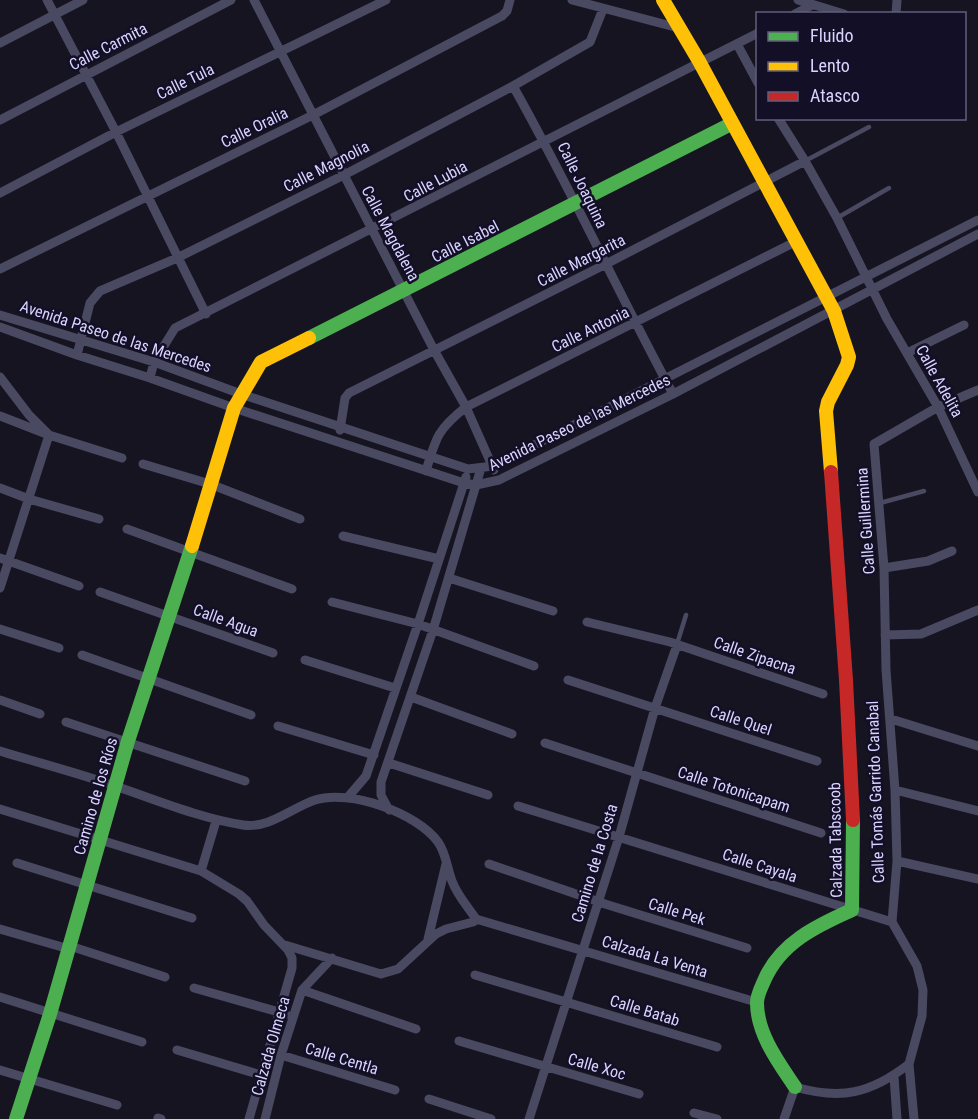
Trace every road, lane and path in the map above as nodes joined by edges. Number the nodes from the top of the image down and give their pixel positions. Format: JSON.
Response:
{"nodes":[{"id":1,"x":47,"y":0,"type":"edge"},
{"id":2,"x":82,"y":0,"type":"edge"},
{"id":3,"x":231,"y":0,"type":"edge"},
{"id":4,"x":254,"y":0,"type":"edge"},
{"id":5,"x":386,"y":0,"type":"edge"},
{"id":6,"x":510,"y":0,"type":"edge"},
{"id":7,"x":572,"y":0,"type":"edge"},
{"id":8,"x":663,"y":0,"type":"edge"},
{"id":9,"x":798,"y":0,"type":"edge"},
{"id":10,"x":812,"y":4,"type":"junction"},
{"id":11,"x":603,"y":9,"type":"junction"},
{"id":12,"x":798,"y":12,"type":"edge"},
{"id":13,"x":838,"y":12,"type":"edge"},
{"id":14,"x":54,"y":14,"type":"junction"},
{"id":15,"x":681,"y":31,"type":"junction"},
{"id":16,"x":756,"y":34,"type":"edge"},
{"id":17,"x":0,"y":43,"type":"edge"},
{"id":18,"x":736,"y":44,"type":"junction"},
{"id":19,"x":282,"y":50,"type":"junction"},
{"id":20,"x":699,"y":61,"type":"junction"},
{"id":21,"x":85,"y":75,"type":"junction"},
{"id":22,"x":756,"y":79,"type":"edge"},
{"id":23,"x":513,"y":86,"type":"junction"},
{"id":24,"x":313,"y":115,"type":"junction"},
{"id":25,"x":0,"y":120,"type":"edge"},
{"id":26,"x":779,"y":120,"type":"edge"},
{"id":27,"x":732,"y":123,"type":"junction"},
{"id":28,"x":869,"y":127,"type":"dead end"},
{"id":29,"x":116,"y":132,"type":"junction"},
{"id":30,"x":544,"y":141,"type":"junction"},
{"id":31,"x":805,"y":161,"type":"junction"},
{"id":32,"x":344,"y":175,"type":"junction"},
{"id":33,"x":765,"y":182,"type":"junction"},
{"id":34,"x":889,"y":188,"type":"dead end"},
{"id":35,"x":0,"y":193,"type":"edge"},
{"id":36,"x":147,"y":195,"type":"junction"},
{"id":37,"x":574,"y":204,"type":"junction"},
{"id":38,"x":837,"y":218,"type":"junction"},
{"id":39,"x":978,"y":220,"type":"edge"},
{"id":40,"x":373,"y":230,"type":"junction"},
{"id":41,"x":978,"y":234,"type":"edge"},
{"id":42,"x":797,"y":241,"type":"junction"},
{"id":43,"x":177,"y":258,"type":"junction"},
{"id":44,"x":606,"y":264,"type":"junction"},
{"id":45,"x":3,"y":268,"type":"edge"},
{"id":46,"x":865,"y":276,"type":"junction"},
{"id":47,"x":0,"y":280,"type":"edge"},
{"id":48,"x":872,"y":290,"type":"junction"},
{"id":49,"x":405,"y":291,"type":"junction"},
{"id":50,"x":826,"y":296,"type":"junction"},
{"id":51,"x":834,"y":310,"type":"junction"},
{"id":52,"x":206,"y":314,"type":"junction"},
{"id":53,"x":0,"y":315,"type":"edge"},
{"id":54,"x":635,"y":324,"type":"junction"},
{"id":55,"x":964,"y":325,"type":"dead end"},
{"id":56,"x":0,"y":327,"type":"edge"},
{"id":57,"x":81,"y":339,"type":"junction"},
{"id":58,"x":434,"y":350,"type":"junction"},
{"id":59,"x":908,"y":353,"type":"junction"},
{"id":60,"x":77,"y":355,"type":"junction"},
{"id":61,"x":154,"y":362,"type":"junction"},
{"id":62,"x":0,"y":377,"type":"edge"},
{"id":63,"x":150,"y":378,"type":"junction"},
{"id":64,"x":665,"y":380,"type":"junction"},
{"id":65,"x":978,"y":390,"type":"edge"},
{"id":66,"x":242,"y":394,"type":"junction"},
{"id":67,"x":673,"y":394,"type":"junction"},
{"id":68,"x":466,"y":407,"type":"junction"},
{"id":69,"x":938,"y":407,"type":"junction"},
{"id":70,"x":234,"y":408,"type":"junction"},
{"id":71,"x":0,"y":416,"type":"edge"},
{"id":72,"x":340,"y":426,"type":"junction"},
{"id":73,"x":49,"y":435,"type":"junction"},
{"id":74,"x":338,"y":441,"type":"junction"},
{"id":75,"x":430,"y":455,"type":"junction"},
{"id":76,"x":122,"y":458,"type":"dead end"},
{"id":77,"x":143,"y":464,"type":"dead end"},
{"id":78,"x":978,"y":464,"type":"edge"},
{"id":79,"x":493,"y":466,"type":"junction"},
{"id":80,"x":481,"y":468,"type":"junction"},
{"id":81,"x":468,"y":469,"type":"junction"},
{"id":82,"x":967,"y":469,"type":"junction"},
{"id":83,"x":426,"y":471,"type":"junction"},
{"id":84,"x":500,"y":480,"type":"junction"},
{"id":85,"x":464,"y":483,"type":"junction"},
{"id":86,"x":210,"y":484,"type":"junction"},
{"id":87,"x":476,"y":485,"type":"junction"},
{"id":88,"x":0,"y":488,"type":"edge"},
{"id":89,"x":924,"y":491,"type":"dead end"},
{"id":90,"x":978,"y":492,"type":"edge"},
{"id":91,"x":29,"y":499,"type":"junction"},
{"id":92,"x":879,"y":503,"type":"junction"},
{"id":93,"x":99,"y":519,"type":"dead end"},
{"id":94,"x":300,"y":519,"type":"dead end"},
{"id":95,"x":127,"y":529,"type":"dead end"},
{"id":96,"x":343,"y":536,"type":"dead end"},
{"id":97,"x":952,"y":551,"type":"dead end"},
{"id":98,"x":190,"y":553,"type":"junction"},
{"id":99,"x":439,"y":559,"type":"junction"},
{"id":100,"x":4,"y":560,"type":"edge"},
{"id":101,"x":884,"y":568,"type":"junction"},
{"id":102,"x":449,"y":578,"type":"junction"},
{"id":103,"x":79,"y":586,"type":"dead end"},
{"id":104,"x":0,"y":588,"type":"edge"},
{"id":105,"x":292,"y":589,"type":"dead end"},
{"id":106,"x":100,"y":592,"type":"dead end"},
{"id":107,"x":332,"y":602,"type":"dead end"},
{"id":108,"x":978,"y":610,"type":"edge"},
{"id":109,"x":553,"y":611,"type":"dead end"},
{"id":110,"x":169,"y":615,"type":"junction"},
{"id":111,"x":686,"y":615,"type":"dead end"},
{"id":112,"x":587,"y":622,"type":"dead end"},
{"id":113,"x":418,"y":624,"type":"junction"},
{"id":114,"x":0,"y":629,"type":"edge"},
{"id":115,"x":433,"y":630,"type":"junction"},
{"id":116,"x":885,"y":635,"type":"junction"},
{"id":117,"x":677,"y":645,"type":"junction"},
{"id":118,"x":59,"y":648,"type":"dead end"},
{"id":119,"x":273,"y":653,"type":"dead end"},
{"id":120,"x":82,"y":655,"type":"dead end"},
{"id":121,"x":305,"y":660,"type":"dead end"},
{"id":122,"x":534,"y":666,"type":"dead end"},
{"id":123,"x":886,"y":670,"type":"joint"},
{"id":124,"x":149,"y":678,"type":"junction"},
{"id":125,"x":568,"y":680,"type":"dead end"},
{"id":126,"x":395,"y":688,"type":"junction"},
{"id":127,"x":823,"y":694,"type":"dead end"},
{"id":128,"x":411,"y":697,"type":"junction"},
{"id":129,"x":0,"y":700,"type":"edge"},
{"id":130,"x":655,"y":708,"type":"junction"},
{"id":131,"x":40,"y":714,"type":"dead end"},
{"id":132,"x":251,"y":715,"type":"dead end"},
{"id":133,"x":891,"y":719,"type":"junction"},
{"id":134,"x":66,"y":722,"type":"dead end"},
{"id":135,"x":278,"y":726,"type":"dead end"},
{"id":136,"x":512,"y":734,"type":"dead end"},
{"id":137,"x":128,"y":741,"type":"junction"},
{"id":138,"x":545,"y":743,"type":"dead end"},
{"id":139,"x":978,"y":746,"type":"edge"},
{"id":140,"x":0,"y":751,"type":"edge"},
{"id":141,"x":374,"y":754,"type":"junction"},
{"id":142,"x":817,"y":761,"type":"dead end"},
{"id":143,"x":389,"y":763,"type":"junction"},
{"id":144,"x":637,"y":772,"type":"junction"},
{"id":145,"x":245,"y":781,"type":"dead end"},
{"id":146,"x":115,"y":786,"type":"junction"},
{"id":147,"x":895,"y":790,"type":"junction"},
{"id":148,"x":488,"y":795,"type":"dead end"},
{"id":149,"x":348,"y":797,"type":"junction"},
{"id":150,"x":518,"y":806,"type":"dead end"},
{"id":151,"x":0,"y":809,"type":"edge"},
{"id":152,"x":389,"y":810,"type":"junction"},
{"id":153,"x":978,"y":811,"type":"edge"},
{"id":154,"x":216,"y":821,"type":"junction"},
{"id":155,"x":821,"y":833,"type":"dead end"},
{"id":156,"x":619,"y":837,"type":"junction"},
{"id":157,"x":99,"y":839,"type":"junction"},
{"id":158,"x":897,"y":861,"type":"junction"},
{"id":159,"x":447,"y":862,"type":"junction"},
{"id":160,"x":17,"y":863,"type":"dead end"},
{"id":161,"x":489,"y":864,"type":"dead end"},
{"id":162,"x":201,"y":871,"type":"junction"},
{"id":163,"x":978,"y":879,"type":"edge"},
{"id":164,"x":86,"y":886,"type":"junction"},
{"id":165,"x":598,"y":902,"type":"junction"},
{"id":166,"x":852,"y":910,"type":"junction"},
{"id":167,"x":192,"y":918,"type":"dead end"},
{"id":168,"x":476,"y":919,"type":"junction"},
{"id":169,"x":892,"y":922,"type":"junction"},
{"id":170,"x":0,"y":929,"type":"edge"},
{"id":171,"x":429,"y":939,"type":"junction"},
{"id":172,"x":285,"y":944,"type":"junction"},
{"id":173,"x":69,"y":948,"type":"junction"},
{"id":174,"x":747,"y":948,"type":"dead end"},
{"id":175,"x":583,"y":951,"type":"junction"},
{"id":176,"x":332,"y":958,"type":"junction"},
{"id":177,"x":475,"y":975,"type":"dead end"},
{"id":178,"x":165,"y":977,"type":"dead end"},
{"id":179,"x":194,"y":988,"type":"dead end"},
{"id":180,"x":302,"y":990,"type":"junction"},
{"id":181,"x":0,"y":997,"type":"edge"},
{"id":182,"x":565,"y":1002,"type":"junction"},
{"id":183,"x":756,"y":1002,"type":"junction"},
{"id":184,"x":281,"y":1012,"type":"junction"},
{"id":185,"x":50,"y":1014,"type":"junction"},
{"id":186,"x":293,"y":1017,"type":"junction"},
{"id":187,"x":416,"y":1029,"type":"dead end"},
{"id":188,"x":459,"y":1041,"type":"dead end"},
{"id":189,"x":142,"y":1042,"type":"dead end"},
{"id":190,"x":717,"y":1047,"type":"dead end"},
{"id":191,"x":177,"y":1050,"type":"dead end"},
{"id":192,"x":281,"y":1055,"type":"junction"},
{"id":193,"x":909,"y":1064,"type":"junction"},
{"id":194,"x":547,"y":1068,"type":"junction"},
{"id":195,"x":0,"y":1070,"type":"edge"},
{"id":196,"x":261,"y":1075,"type":"junction"},
{"id":197,"x":894,"y":1076,"type":"junction"},
{"id":198,"x":30,"y":1078,"type":"junction"},
{"id":199,"x":795,"y":1087,"type":"junction"},
{"id":200,"x":395,"y":1090,"type":"dead end"},
{"id":201,"x":639,"y":1094,"type":"dead end"},
{"id":202,"x":429,"y":1099,"type":"dead end"},
{"id":203,"x":117,"y":1105,"type":"dead end"},
{"id":204,"x":694,"y":1113,"type":"dead end"},
{"id":205,"x":16,"y":1119,"type":"edge"},
{"id":206,"x":249,"y":1119,"type":"edge"},
{"id":207,"x":265,"y":1119,"type":"edge"},
{"id":208,"x":491,"y":1119,"type":"edge"},
{"id":209,"x":529,"y":1119,"type":"edge"},
{"id":210,"x":717,"y":1119,"type":"edge"},
{"id":211,"x":784,"y":1119,"type":"edge"},
{"id":212,"x":897,"y":1119,"type":"edge"},
{"id":213,"x":914,"y":1119,"type":"edge"}],
"edges":[{"from":1,"to":14,"type":"street"},
{"from":2,"to":14,"type":"street"},
{"from":3,"to":21,"type":"street","name":"Calle Carmita"},
{"from":4,"to":19,"type":"street","name":"Calle Magdalena"},
{"from":5,"to":19,"type":"street","name":"Calle Tula"},
{"from":6,"to":24,"type":"street","name":"Calle Oralia"},
{"from":7,"to":11,"type":"street"},
{"from":8,"to":15,"type":"street"},
{"from":9,"to":10,"type":"street"},
{"from":10,"to":12,"type":"street"},
{"from":10,"to":13,"type":"street"},
{"from":11,"to":15,"type":"street"},
{"from":11,"to":23,"type":"street","name":"Calle Magnolia"},
{"from":14,"to":17,"type":"street"},
{"from":14,"to":21,"type":"street"},
{"from":15,"to":20,"type":"street"},
{"from":16,"to":18,"type":"street","name":"Calle Lubia"},
{"from":18,"to":20,"type":"street","name":"Calle Lubia"},
{"from":18,"to":22,"type":"street"},
{"from":19,"to":24,"type":"street","name":"Calle Magdalena"},
{"from":19,"to":29,"type":"street","name":"Calle Tula"},
{"from":20,"to":27,"type":"street"},
{"from":20,"to":30,"type":"street","name":"Calle Lubia"},
{"from":21,"to":25,"type":"street","name":"Calle Carmita"},
{"from":21,"to":29,"type":"street"},
{"from":23,"to":30,"type":"street","name":"Calle Joaquina"},
{"from":23,"to":32,"type":"street","name":"Calle Magnolia"},
{"from":24,"to":32,"type":"street","name":"Calle Magdalena"},
{"from":24,"to":36,"type":"street","name":"Calle Oralia"},
{"from":26,"to":31,"type":"street"},
{"from":27,"to":33,"type":"street"},
{"from":27,"to":37,"type":"street","name":"Calle Isabel"},
{"from":28,"to":31,"type":"lane","name":"Calle Margarita"},
{"from":29,"to":35,"type":"street","name":"Calle Tula"},
{"from":29,"to":36,"type":"street"},
{"from":30,"to":37,"type":"street","name":"Calle Joaquina"},
{"from":30,"to":40,"type":"street","name":"Calle Lubia"},
{"from":31,"to":33,"type":"street","name":"Calle Margarita"},
{"from":31,"to":38,"type":"street"},
{"from":32,"to":40,"type":"street","name":"Calle Magdalena"},
{"from":32,"to":43,"type":"street","name":"Calle Magnolia"},
{"from":33,"to":42,"type":"street"},
{"from":33,"to":44,"type":"street","name":"Calle Margarita"},
{"from":34,"to":38,"type":"lane"},
{"from":36,"to":43,"type":"street"},
{"from":36,"to":45,"type":"street","name":"Calle Oralia"},
{"from":37,"to":44,"type":"street","name":"Calle Joaquina"},
{"from":37,"to":49,"type":"street","name":"Calle Isabel"},
{"from":38,"to":46,"type":"street"},
{"from":39,"to":46,"type":"street","name":"Avenida Paseo de las Mercedes"},
{"from":40,"to":49,"type":"street","name":"Calle Magdalena"},
{"from":40,"to":52,"type":"street","name":"Calle Lubia"},
{"from":41,"to":48,"type":"street","name":"Avenida Paseo de las Mercedes"},
{"from":42,"to":50,"type":"street"},
{"from":42,"to":54,"type":"street","name":"Calle Antonia"},
{"from":43,"to":52,"type":"street"},
{"from":43,"to":57,"type":"street","name":"Calle Magnolia"},
{"from":44,"to":54,"type":"street","name":"Calle Joaquina"},
{"from":44,"to":58,"type":"street","name":"Calle Margarita"},
{"from":45,"to":47,"type":"street"},
{"from":46,"to":48,"type":"street"},
{"from":46,"to":50,"type":"street","name":"Avenida Paseo de las Mercedes"},
{"from":48,"to":51,"type":"street","name":"Avenida Paseo de las Mercedes"},
{"from":48,"to":59,"type":"street","name":"Calle Adelita"},
{"from":49,"to":58,"type":"street","name":"Calle Magdalena"},
{"from":49,"to":66,"type":"street","name":"Calle Isabel"},
{"from":50,"to":51,"type":"street"},
{"from":50,"to":64,"type":"street","name":"Avenida Paseo de las Mercedes"},
{"from":51,"to":67,"type":"street","name":"Avenida Paseo de las Mercedes"},
{"from":51,"to":166,"type":"street","name":"Calzada Tabscoob"},
{"from":52,"to":61,"type":"street","name":"Calle Lubia"},
{"from":53,"to":57,"type":"street","name":"Avenida Paseo de las Mercedes"},
{"from":54,"to":64,"type":"street","name":"Calle Joaquina"},
{"from":54,"to":68,"type":"street","name":"Calle Antonia"},
{"from":55,"to":59,"type":"street"},
{"from":56,"to":60,"type":"street","name":"Avenida Paseo de las Mercedes"},
{"from":57,"to":60,"type":"street","name":"Calle Magnolia"},
{"from":57,"to":61,"type":"street","name":"Avenida Paseo de las Mercedes"},
{"from":58,"to":68,"type":"street","name":"Calle Magdalena"},
{"from":58,"to":72,"type":"street","name":"Calle Margarita"},
{"from":59,"to":69,"type":"street","name":"Calle Adelita"},
{"from":60,"to":63,"type":"street","name":"Avenida Paseo de las Mercedes"},
{"from":61,"to":63,"type":"street","name":"Calle Lubia"},
{"from":61,"to":66,"type":"street","name":"Avenida Paseo de las Mercedes"},
{"from":62,"to":73,"type":"street"},
{"from":63,"to":70,"type":"street","name":"Avenida Paseo de las Mercedes"},
{"from":64,"to":67,"type":"street","name":"Calle Joaquina"},
{"from":64,"to":79,"type":"street","name":"Avenida Paseo de las Mercedes"},
{"from":65,"to":69,"type":"street"},
{"from":66,"to":70,"type":"street","name":"Calle Isabel"},
{"from":66,"to":72,"type":"street","name":"Avenida Paseo de las Mercedes"},
{"from":67,"to":84,"type":"street","name":"Avenida Paseo de las Mercedes"},
{"from":68,"to":75,"type":"street","name":"Calle Antonia"},
{"from":68,"to":79,"type":"street","name":"Calle Magdalena"},
{"from":69,"to":82,"type":"street","name":"Calle Adelita"},
{"from":69,"to":92,"type":"street","name":"Calle Guillermina"},
{"from":70,"to":74,"type":"street","name":"Avenida Paseo de las Mercedes"},
{"from":70,"to":86,"type":"street","name":"Calle Isabel"},
{"from":71,"to":73,"type":"street"},
{"from":72,"to":74,"type":"street","name":"Calle Margarita"},
{"from":72,"to":75,"type":"street","name":"Avenida Paseo de las Mercedes"},
{"from":73,"to":76,"type":"street"},
{"from":73,"to":91,"type":"street"},
{"from":74,"to":83,"type":"street","name":"Avenida Paseo de las Mercedes"},
{"from":75,"to":81,"type":"street","name":"Avenida Paseo de las Mercedes"},
{"from":75,"to":83,"type":"street","name":"Calle Antonia"},
{"from":77,"to":86,"type":"street"},
{"from":78,"to":82,"type":"street"},
{"from":79,"to":80,"type":"street","name":"Avenida Paseo de las Mercedes"},
{"from":79,"to":84,"type":"street","name":"Calle Magdalena"},
{"from":80,"to":81,"type":"street","name":"Avenida Paseo de las Mercedes"},
{"from":80,"to":87,"type":"street"},
{"from":81,"to":85,"type":"street"},
{"from":82,"to":90,"type":"street","name":"Calle Adelita"},
{"from":83,"to":85,"type":"street","name":"Avenida Paseo de las Mercedes"},
{"from":84,"to":87,"type":"street","name":"Avenida Paseo de las Mercedes"},
{"from":85,"to":87,"type":"street","name":"Avenida Paseo de las Mercedes"},
{"from":85,"to":99,"type":"street"},
{"from":86,"to":94,"type":"street"},
{"from":86,"to":98,"type":"street","name":"Camino de los Ríos"},
{"from":87,"to":102,"type":"street"},
{"from":88,"to":91,"type":"street"},
{"from":89,"to":92,"type":"lane"},
{"from":91,"to":93,"type":"street"},
{"from":91,"to":100,"type":"street"},
{"from":92,"to":101,"type":"street","name":"Calle Guillermina"},
{"from":95,"to":98,"type":"street"},
{"from":96,"to":99,"type":"street"},
{"from":97,"to":101,"type":"street"},
{"from":98,"to":105,"type":"street"},
{"from":98,"to":110,"type":"street","name":"Camino de los Ríos"},
{"from":99,"to":113,"type":"street"},
{"from":100,"to":103,"type":"street"},
{"from":100,"to":104,"type":"street"},
{"from":101,"to":116,"type":"street","name":"Calle Guillermina"},
{"from":102,"to":109,"type":"street"},
{"from":102,"to":115,"type":"street"},
{"from":106,"to":110,"type":"street","name":"Calle Agua"},
{"from":107,"to":113,"type":"street"},
{"from":108,"to":116,"type":"street"},
{"from":110,"to":119,"type":"street","name":"Calle Agua"},
{"from":110,"to":124,"type":"street","name":"Camino de los Ríos"},
{"from":111,"to":117,"type":"lane","name":"Camino de la Costa"},
{"from":112,"to":117,"type":"street","name":"Calle Zipacna"},
{"from":113,"to":115,"type":"street"},
{"from":113,"to":126,"type":"street"},
{"from":114,"to":118,"type":"street"},
{"from":115,"to":122,"type":"street"},
{"from":115,"to":128,"type":"street"},
{"from":116,"to":123,"type":"street","name":"Calle Guillermina"},
{"from":117,"to":127,"type":"street","name":"Calle Zipacna"},
{"from":117,"to":130,"type":"street","name":"Camino de la Costa"},
{"from":120,"to":124,"type":"street"},
{"from":121,"to":126,"type":"street"},
{"from":123,"to":133,"type":"street","name":"Calle Tomás Garrido Canabal"},
{"from":124,"to":132,"type":"street"},
{"from":124,"to":137,"type":"street","name":"Camino de los Ríos"},
{"from":125,"to":130,"type":"street","name":"Calle Quel"},
{"from":126,"to":141,"type":"street"},
{"from":128,"to":136,"type":"street"},
{"from":128,"to":143,"type":"street"},
{"from":129,"to":131,"type":"street"},
{"from":130,"to":142,"type":"street","name":"Calle Quel"},
{"from":130,"to":144,"type":"street","name":"Camino de la Costa"},
{"from":133,"to":139,"type":"street"},
{"from":133,"to":147,"type":"street","name":"Calle Tomás Garrido Canabal"},
{"from":134,"to":137,"type":"street"},
{"from":135,"to":141,"type":"street"},
{"from":137,"to":145,"type":"street"},
{"from":137,"to":146,"type":"street","name":"Camino de los Ríos"},
{"from":138,"to":144,"type":"street","name":"Calle Totonicapam"},
{"from":140,"to":146,"type":"street"},
{"from":141,"to":149,"type":"street"},
{"from":143,"to":148,"type":"street"},
{"from":143,"to":152,"type":"street"},
{"from":144,"to":155,"type":"street","name":"Calle Totonicapam"},
{"from":144,"to":156,"type":"street","name":"Camino de la Costa"},
{"from":146,"to":154,"type":"street"},
{"from":146,"to":157,"type":"street","name":"Camino de los Ríos"},
{"from":147,"to":153,"type":"street"},
{"from":147,"to":158,"type":"street","name":"Calle Tomás Garrido Canabal"},
{"from":149,"to":152,"type":"street"},
{"from":149,"to":154,"type":"street"},
{"from":150,"to":156,"type":"street","name":"Calle Cayala"},
{"from":151,"to":157,"type":"street"},
{"from":152,"to":159,"type":"street"},
{"from":154,"to":162,"type":"street"},
{"from":156,"to":165,"type":"street","name":"Camino de la Costa"},
{"from":156,"to":166,"type":"street","name":"Calle Cayala"},
{"from":157,"to":162,"type":"street"},
{"from":157,"to":164,"type":"street","name":"Camino de los Ríos"},
{"from":158,"to":163,"type":"street"},
{"from":158,"to":169,"type":"street","name":"Calle Tomás Garrido Canabal"},
{"from":159,"to":168,"type":"street"},
{"from":159,"to":171,"type":"street"},
{"from":160,"to":164,"type":"street"},
{"from":161,"to":165,"type":"street","name":"Calle Pek"},
{"from":162,"to":172,"type":"street"},
{"from":164,"to":167,"type":"street"},
{"from":164,"to":173,"type":"street","name":"Camino de los Ríos"},
{"from":165,"to":174,"type":"street","name":"Calle Pek"},
{"from":165,"to":175,"type":"street","name":"Camino de la Costa"},
{"from":166,"to":169,"type":"street","name":"Calle Cayala"},
{"from":166,"to":183,"type":"street","name":"Calzada Tabscoob"},
{"from":168,"to":171,"type":"street"},
{"from":168,"to":175,"type":"street","name":"Calzada La Venta"},
{"from":169,"to":193,"type":"street"},
{"from":170,"to":173,"type":"street"},
{"from":171,"to":176,"type":"street"},
{"from":172,"to":176,"type":"street"},
{"from":172,"to":184,"type":"street"},
{"from":173,"to":178,"type":"street"},
{"from":173,"to":185,"type":"street","name":"Camino de los Ríos"},
{"from":175,"to":182,"type":"street","name":"Camino de la Costa"},
{"from":175,"to":183,"type":"street","name":"Calzada La Venta"},
{"from":176,"to":180,"type":"street","name":"Calzada Olmeca"},
{"from":177,"to":182,"type":"street","name":"Calle Batab"},
{"from":179,"to":184,"type":"street"},
{"from":180,"to":186,"type":"street","name":"Calzada Olmeca"},
{"from":180,"to":187,"type":"street"},
{"from":181,"to":185,"type":"street"},
{"from":182,"to":190,"type":"street","name":"Calle Batab"},
{"from":182,"to":194,"type":"street","name":"Camino de la Costa"},
{"from":183,"to":199,"type":"street"},
{"from":184,"to":186,"type":"street"},
{"from":184,"to":196,"type":"street"},
{"from":185,"to":189,"type":"street"},
{"from":185,"to":198,"type":"street","name":"Camino de los Ríos"},
{"from":186,"to":192,"type":"street","name":"Calzada Olmeca"},
{"from":188,"to":194,"type":"street","name":"Calle Xoc"},
{"from":191,"to":196,"type":"street"},
{"from":192,"to":200,"type":"street","name":"Calle Centla"},
{"from":192,"to":207,"type":"street","name":"Calzada Olmeca"},
{"from":193,"to":197,"type":"street"},
{"from":193,"to":213,"type":"street"},
{"from":194,"to":201,"type":"street","name":"Calle Xoc"},
{"from":194,"to":209,"type":"street","name":"Camino de la Costa"},
{"from":195,"to":198,"type":"street"},
{"from":196,"to":206,"type":"street"},
{"from":197,"to":199,"type":"street"},
{"from":197,"to":212,"type":"street"},
{"from":198,"to":203,"type":"street"},
{"from":198,"to":205,"type":"street","name":"Camino de los Ríos"},
{"from":199,"to":211,"type":"street"},
{"from":202,"to":208,"type":"street"},
{"from":204,"to":210,"type":"street"}]}
